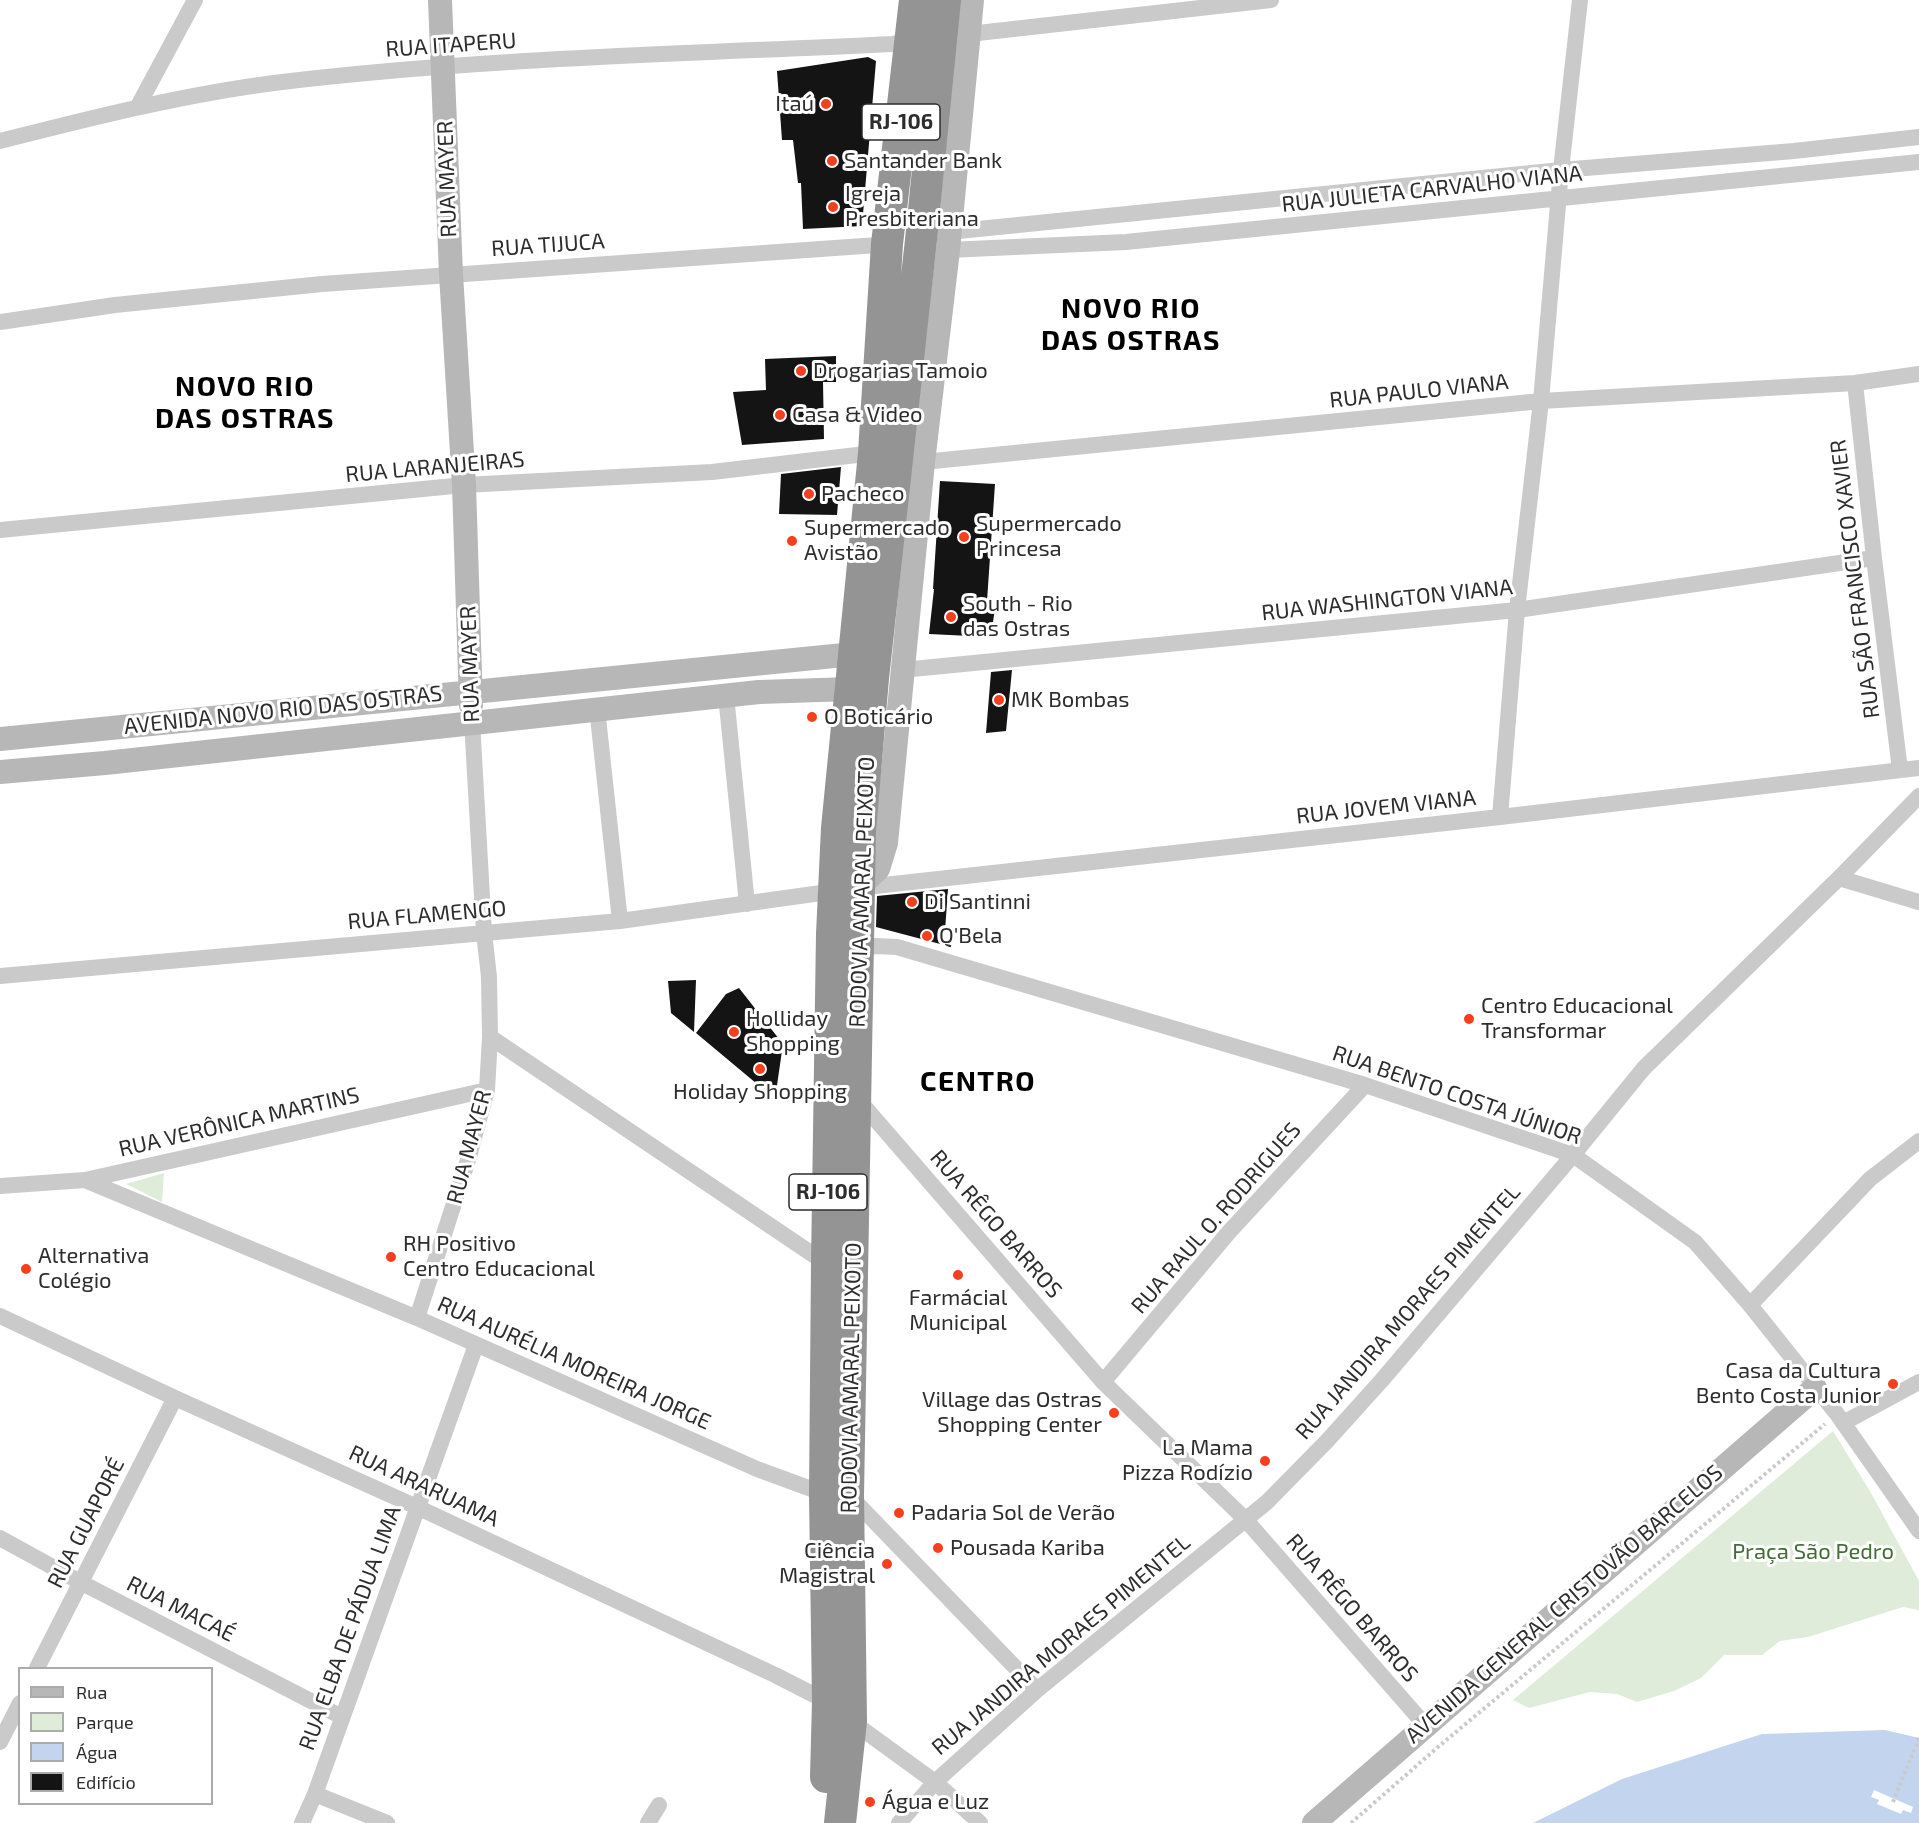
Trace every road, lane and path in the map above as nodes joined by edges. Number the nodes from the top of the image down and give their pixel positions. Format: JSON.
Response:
{"nodes":[{"id":1,"x":195,"y":0,"type":"edge"},
{"id":2,"x":440,"y":0,"type":"edge"},
{"id":3,"x":915,"y":0,"type":"edge"},
{"id":4,"x":945,"y":0,"type":"edge"},
{"id":5,"x":972,"y":0,"type":"edge"},
{"id":6,"x":1271,"y":0,"type":"edge"},
{"id":7,"x":1580,"y":0,"type":"edge"},
{"id":8,"x":969,"y":34,"type":"junction"},
{"id":9,"x":911,"y":41,"type":"junction"},
{"id":10,"x":442,"y":67,"type":"junction"},
{"id":11,"x":138,"y":106,"type":"junction"},
{"id":12,"x":1919,"y":137,"type":"edge"},
{"id":13,"x":0,"y":141,"type":"edge"},
{"id":14,"x":1919,"y":162,"type":"edge"},
{"id":15,"x":1561,"y":170,"type":"junction"},
{"id":16,"x":1558,"y":199,"type":"junction"},
{"id":17,"x":940,"y":241,"type":"junction"},
{"id":18,"x":887,"y":244,"type":"junction"},
{"id":19,"x":451,"y":274,"type":"junction"},
{"id":20,"x":0,"y":320,"type":"edge"},
{"id":21,"x":1919,"y":374,"type":"edge"},
{"id":22,"x":1855,"y":383,"type":"junction"},
{"id":23,"x":1541,"y":401,"type":"junction"},
{"id":24,"x":874,"y":453,"type":"junction"},
{"id":25,"x":923,"y":462,"type":"junction"},
{"id":26,"x":464,"y":485,"type":"junction"},
{"id":27,"x":0,"y":530,"type":"edge"},
{"id":28,"x":1874,"y":558,"type":"junction"},
{"id":29,"x":1516,"y":610,"type":"junction"},
{"id":30,"x":854,"y":654,"type":"junction"},
{"id":31,"x":902,"y":670,"type":"junction"},
{"id":32,"x":851,"y":689,"type":"junction"},
{"id":33,"x":471,"y":690,"type":"junction"},
{"id":34,"x":726,"y":695,"type":"junction"},
{"id":35,"x":597,"y":708,"type":"junction"},
{"id":36,"x":472,"y":722,"type":"junction"},
{"id":37,"x":0,"y":738,"type":"edge"},
{"id":38,"x":1919,"y":768,"type":"edge"},
{"id":39,"x":1900,"y":770,"type":"junction"},
{"id":40,"x":0,"y":772,"type":"edge"},
{"id":41,"x":1919,"y":796,"type":"edge"},
{"id":42,"x":1500,"y":817,"type":"junction"},
{"id":43,"x":1839,"y":878,"type":"junction"},
{"id":44,"x":846,"y":889,"type":"junction"},
{"id":45,"x":1919,"y":902,"type":"edge"},
{"id":46,"x":747,"y":904,"type":"junction"},
{"id":47,"x":620,"y":921,"type":"junction"},
{"id":48,"x":484,"y":932,"type":"junction"},
{"id":49,"x":845,"y":953,"type":"junction"},
{"id":50,"x":0,"y":976,"type":"edge"},
{"id":51,"x":489,"y":1037,"type":"junction"},
{"id":52,"x":1365,"y":1085,"type":"junction"},
{"id":53,"x":486,"y":1090,"type":"junction"},
{"id":54,"x":855,"y":1096,"type":"junction"},
{"id":55,"x":1919,"y":1141,"type":"edge"},
{"id":56,"x":1573,"y":1155,"type":"junction"},
{"id":57,"x":85,"y":1180,"type":"junction"},
{"id":58,"x":0,"y":1186,"type":"edge"},
{"id":59,"x":827,"y":1264,"type":"junction"},
{"id":60,"x":1750,"y":1305,"type":"junction"},
{"id":61,"x":0,"y":1316,"type":"edge"},
{"id":62,"x":417,"y":1318,"type":"junction"},
{"id":63,"x":476,"y":1345,"type":"junction"},
{"id":64,"x":1103,"y":1382,"type":"junction"},
{"id":65,"x":1919,"y":1382,"type":"edge"},
{"id":66,"x":1815,"y":1388,"type":"junction"},
{"id":67,"x":175,"y":1398,"type":"junction"},
{"id":68,"x":1840,"y":1419,"type":"junction"},
{"id":69,"x":837,"y":1494,"type":"junction"},
{"id":70,"x":417,"y":1507,"type":"junction"},
{"id":71,"x":1245,"y":1519,"type":"junction"},
{"id":72,"x":1919,"y":1531,"type":"edge"},
{"id":73,"x":0,"y":1538,"type":"edge"},
{"id":74,"x":80,"y":1582,"type":"junction"},
{"id":75,"x":38,"y":1667,"type":"edge"},
{"id":76,"x":1037,"y":1690,"type":"junction"},
{"id":77,"x":18,"y":1707,"type":"edge"},
{"id":78,"x":840,"y":1711,"type":"junction"},
{"id":79,"x":342,"y":1717,"type":"junction"},
{"id":80,"x":1425,"y":1725,"type":"junction"},
{"id":81,"x":1919,"y":1738,"type":"edge"},
{"id":82,"x":0,"y":1742,"type":"edge"},
{"id":83,"x":935,"y":1782,"type":"junction"},
{"id":84,"x":315,"y":1794,"type":"junction"},
{"id":85,"x":1893,"y":1802,"type":"dead end"},
{"id":86,"x":659,"y":1805,"type":"dead end"},
{"id":87,"x":302,"y":1823,"type":"edge"},
{"id":88,"x":387,"y":1823,"type":"edge"},
{"id":89,"x":648,"y":1823,"type":"edge"},
{"id":90,"x":822,"y":1823,"type":"edge"},
{"id":91,"x":840,"y":1823,"type":"edge"},
{"id":92,"x":899,"y":1823,"type":"edge"},
{"id":93,"x":980,"y":1823,"type":"edge"},
{"id":94,"x":1314,"y":1823,"type":"edge"},
{"id":95,"x":1351,"y":1823,"type":"edge"}],
"edges":[{"from":1,"to":11,"type":"street"},
{"from":2,"to":10,"type":"street","name":"RUA MAYER"},
{"from":3,"to":9,"type":"highway","name":"RODOVIA AMARAL PEIXOTO","number":"RJ-106"},
{"from":4,"to":17,"type":"highway","name":"RODOVIA AMARAL PEIXOTO","number":"RJ-106"},
{"from":5,"to":8,"type":"street"},
{"from":6,"to":8,"type":"street"},
{"from":7,"to":15,"type":"street"},
{"from":8,"to":17,"type":"street"},
{"from":9,"to":10,"type":"street","name":"RUA ITAPERU"},
{"from":9,"to":18,"type":"highway","name":"RODOVIA AMARAL PEIXOTO","number":"RJ-106"},
{"from":10,"to":11,"type":"street","name":"RUA ITAPERU"},
{"from":10,"to":19,"type":"street","name":"RUA MAYER"},
{"from":11,"to":13,"type":"street","name":"RUA ITAPERU"},
{"from":12,"to":15,"type":"street","name":"RUA JULIETA CARVALHO VIANA"},
{"from":14,"to":16,"type":"street","name":"RUA JULIETA CARVALHO VIANA"},
{"from":15,"to":16,"type":"street"},
{"from":15,"to":17,"type":"street","name":"RUA JULIETA CARVALHO VIANA"},
{"from":16,"to":17,"type":"street","name":"RUA JULIETA CARVALHO VIANA"},
{"from":16,"to":23,"type":"street"},
{"from":17,"to":18,"type":"street","name":"RUA TIJUCA"},
{"from":17,"to":25,"type":"street"},
{"from":17,"to":44,"type":"highway","name":"RODOVIA AMARAL PEIXOTO","number":"RJ-106"},
{"from":18,"to":19,"type":"street","name":"RUA TIJUCA"},
{"from":18,"to":24,"type":"highway","name":"RODOVIA AMARAL PEIXOTO","number":"RJ-106"},
{"from":19,"to":20,"type":"street","name":"RUA TIJUCA"},
{"from":19,"to":26,"type":"street","name":"RUA MAYER"},
{"from":21,"to":22,"type":"street","name":"RUA PAULO VIANA"},
{"from":22,"to":23,"type":"street","name":"RUA PAULO VIANA"},
{"from":22,"to":28,"type":"street","name":"RUA SÃO FRANCISCO XAVIER"},
{"from":23,"to":25,"type":"street","name":"RUA PAULO VIANA"},
{"from":23,"to":29,"type":"street"},
{"from":24,"to":26,"type":"street","name":"RUA LARANJEIRAS"},
{"from":24,"to":30,"type":"highway","name":"RODOVIA AMARAL PEIXOTO","number":"RJ-106"},
{"from":25,"to":31,"type":"street"},
{"from":26,"to":27,"type":"street","name":"RUA LARANJEIRAS"},
{"from":26,"to":33,"type":"street","name":"RUA MAYER"},
{"from":28,"to":29,"type":"street","name":"RUA WASHINGTON VIANA"},
{"from":28,"to":39,"type":"street","name":"RUA SÃO FRANCISCO XAVIER"},
{"from":29,"to":31,"type":"street","name":"RUA WASHINGTON VIANA"},
{"from":29,"to":42,"type":"street"},
{"from":30,"to":32,"type":"highway","name":"RODOVIA AMARAL PEIXOTO","number":"RJ-106"},
{"from":30,"to":33,"type":"street","name":"AVENIDA NOVO RIO DAS OSTRAS"},
{"from":31,"to":44,"type":"street"},
{"from":32,"to":34,"type":"street","name":"AVENIDA NOVO RIO DAS OSTRAS"},
{"from":32,"to":44,"type":"highway","name":"RODOVIA AMARAL PEIXOTO","number":"RJ-106"},
{"from":33,"to":36,"type":"street","name":"RUA MAYER"},
{"from":33,"to":37,"type":"street","name":"AVENIDA NOVO RIO DAS OSTRAS"},
{"from":34,"to":35,"type":"street","name":"AVENIDA NOVO RIO DAS OSTRAS"},
{"from":34,"to":46,"type":"street"},
{"from":35,"to":36,"type":"street","name":"AVENIDA NOVO RIO DAS OSTRAS"},
{"from":35,"to":47,"type":"street"},
{"from":36,"to":40,"type":"street","name":"AVENIDA NOVO RIO DAS OSTRAS"},
{"from":36,"to":48,"type":"street","name":"RUA MAYER"},
{"from":38,"to":39,"type":"street","name":"RUA JOVEM VIANA"},
{"from":39,"to":42,"type":"street","name":"RUA JOVEM VIANA"},
{"from":41,"to":43,"type":"street","name":"RUA JANDIRA MORAES PIMENTEL"},
{"from":42,"to":44,"type":"street","name":"RUA JOVEM VIANA"},
{"from":43,"to":45,"type":"street"},
{"from":43,"to":56,"type":"street","name":"RUA JANDIRA MORAES PIMENTEL"},
{"from":44,"to":46,"type":"street","name":"RUA FLAMENGO"},
{"from":44,"to":49,"type":"highway","name":"RODOVIA AMARAL PEIXOTO","number":"RJ-106"},
{"from":46,"to":47,"type":"street","name":"RUA FLAMENGO"},
{"from":47,"to":48,"type":"street","name":"RUA FLAMENGO"},
{"from":48,"to":50,"type":"street","name":"RUA FLAMENGO"},
{"from":48,"to":51,"type":"street","name":"RUA MAYER"},
{"from":49,"to":52,"type":"street","name":"RUA BENTO COSTA JÚNIOR"},
{"from":49,"to":54,"type":"highway","name":"RODOVIA AMARAL PEIXOTO","number":"RJ-106"},
{"from":49,"to":59,"type":"highway","name":"RODOVIA AMARAL PEIXOTO","number":"RJ-106"},
{"from":51,"to":53,"type":"street","name":"RUA MAYER"},
{"from":51,"to":59,"type":"street"},
{"from":52,"to":56,"type":"street","name":"RUA BENTO COSTA JÚNIOR"},
{"from":52,"to":64,"type":"street","name":"RUA RAUL O. RODRIGUES"},
{"from":53,"to":57,"type":"street","name":"RUA VERÔNICA MARTINS"},
{"from":53,"to":62,"type":"street","name":"RUA MAYER"},
{"from":54,"to":64,"type":"street","name":"RUA RÊGO BARROS"},
{"from":54,"to":69,"type":"highway","name":"RODOVIA AMARAL PEIXOTO","number":"RJ-106"},
{"from":55,"to":60,"type":"street"},
{"from":56,"to":60,"type":"street","name":"RUA BENTO COSTA JÚNIOR"},
{"from":56,"to":71,"type":"street","name":"RUA JANDIRA MORAES PIMENTEL"},
{"from":57,"to":58,"type":"street","name":"RUA VERÔNICA MARTINS"},
{"from":57,"to":62,"type":"street","name":"RUA AURÉLIA MOREIRA JORGE"},
{"from":59,"to":69,"type":"highway","name":"RODOVIA AMARAL PEIXOTO","number":"RJ-106"},
{"from":60,"to":66,"type":"street","name":"RUA BENTO COSTA JÚNIOR"},
{"from":61,"to":67,"type":"street","name":"RUA ARARUAMA"},
{"from":62,"to":63,"type":"street","name":"RUA AURÉLIA MOREIRA JORGE"},
{"from":63,"to":69,"type":"street","name":"RUA AURÉLIA MOREIRA JORGE"},
{"from":63,"to":70,"type":"street","name":"RUA ELBA DE PÁDUA LIMA"},
{"from":64,"to":71,"type":"street","name":"RUA RÊGO BARROS"},
{"from":65,"to":68,"type":"street"},
{"from":66,"to":68,"type":"street","name":"RUA BENTO COSTA JÚNIOR"},
{"from":66,"to":80,"type":"street","name":"AVENIDA GENERAL CRISTOVÃO BARCELOS"},
{"from":67,"to":70,"type":"street","name":"RUA ARARUAMA"},
{"from":67,"to":74,"type":"street","name":"RUA GUAPORÉ"},
{"from":68,"to":72,"type":"street","name":"RUA BENTO COSTA JÚNIOR"},
{"from":68,"to":95,"type":"path"},
{"from":69,"to":76,"type":"street"},
{"from":69,"to":78,"type":"highway","name":"RODOVIA AMARAL PEIXOTO","number":"RJ-106"},
{"from":70,"to":78,"type":"street","name":"RUA ARARUAMA"},
{"from":70,"to":79,"type":"street","name":"RUA ELBA DE PÁDUA LIMA"},
{"from":71,"to":76,"type":"street","name":"RUA JANDIRA MORAES PIMENTEL"},
{"from":71,"to":80,"type":"street","name":"RUA RÊGO BARROS"},
{"from":73,"to":74,"type":"street","name":"RUA MACAÉ"},
{"from":74,"to":75,"type":"street","name":"RUA GUAPORÉ"},
{"from":74,"to":79,"type":"street","name":"RUA MACAÉ"},
{"from":76,"to":83,"type":"street","name":"RUA JANDIRA MORAES PIMENTEL"},
{"from":77,"to":82,"type":"street"},
{"from":78,"to":83,"type":"street","name":"RUA ARARUAMA"},
{"from":78,"to":90,"type":"highway","name":"RODOVIA AMARAL PEIXOTO","number":"RJ-106"},
{"from":78,"to":91,"type":"highway","name":"RODOVIA AMARAL PEIXOTO","number":"RJ-106"},
{"from":79,"to":84,"type":"street","name":"RUA ELBA DE PÁDUA LIMA"},
{"from":80,"to":94,"type":"street","name":"AVENIDA GENERAL CRISTOVÃO BARCELOS"},
{"from":81,"to":85,"type":"path"},
{"from":83,"to":92,"type":"street","name":"RUA JANDIRA MORAES PIMENTEL"},
{"from":83,"to":93,"type":"street","name":"RUA ARARUAMA"},
{"from":84,"to":87,"type":"street","name":"RUA ELBA DE PÁDUA LIMA"},
{"from":84,"to":88,"type":"street"},
{"from":86,"to":89,"type":"street"}]}
